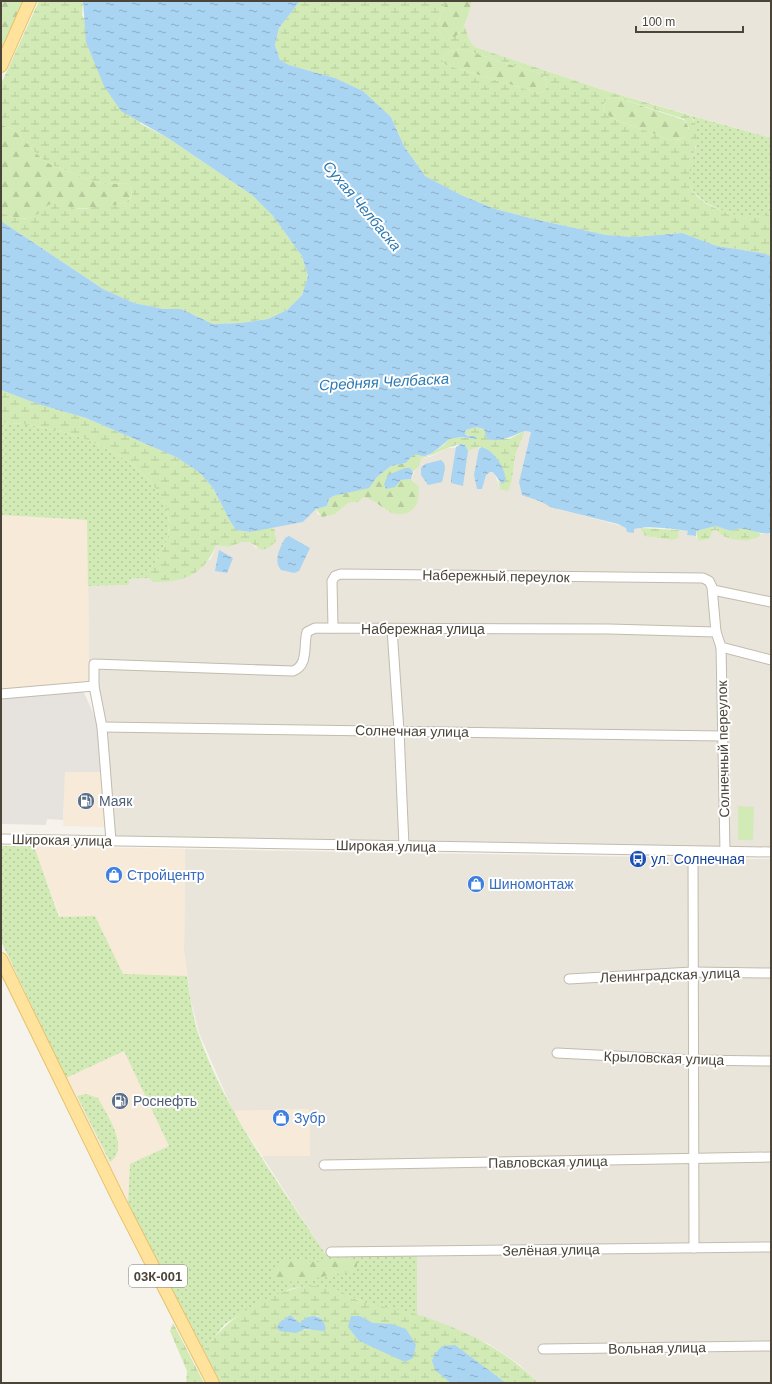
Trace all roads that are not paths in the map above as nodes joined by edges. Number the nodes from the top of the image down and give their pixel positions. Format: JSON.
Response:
{"nodes":[{"id":1,"x":30,"y":1,"type":"edge"},
{"id":2,"x":1,"y":66,"type":"edge"},
{"id":3,"x":713,"y":590,"type":"junction"},
{"id":4,"x":771,"y":602,"type":"edge"},
{"id":5,"x":333,"y":628,"type":"junction"},
{"id":6,"x":392,"y":629,"type":"junction"},
{"id":7,"x":716,"y":632,"type":"junction"},
{"id":8,"x":721,"y":647,"type":"junction"},
{"id":9,"x":771,"y":660,"type":"edge"},
{"id":10,"x":94,"y":686,"type":"junction"},
{"id":11,"x":1,"y":694,"type":"edge"},
{"id":12,"x":102,"y":727,"type":"junction"},
{"id":13,"x":399,"y":731,"type":"junction"},
{"id":14,"x":722,"y":736,"type":"junction"},
{"id":15,"x":1,"y":839,"type":"edge"},
{"id":16,"x":111,"y":841,"type":"junction"},
{"id":17,"x":404,"y":846,"type":"junction"},
{"id":18,"x":692,"y":852,"type":"junction"},
{"id":19,"x":725,"y":852,"type":"junction"},
{"id":20,"x":771,"y":852,"type":"edge"},
{"id":21,"x":1,"y":959,"type":"edge"},
{"id":22,"x":692,"y":972,"type":"junction"},
{"id":23,"x":771,"y":973,"type":"edge"},
{"id":24,"x":569,"y":979,"type":"dead end"},
{"id":25,"x":557,"y":1053,"type":"dead end"},
{"id":26,"x":694,"y":1060,"type":"junction"},
{"id":27,"x":771,"y":1061,"type":"edge"},
{"id":28,"x":771,"y":1157,"type":"edge"},
{"id":29,"x":694,"y":1159,"type":"junction"},
{"id":30,"x":324,"y":1165,"type":"dead end"},
{"id":31,"x":771,"y":1247,"type":"edge"},
{"id":32,"x":694,"y":1248,"type":"junction"},
{"id":33,"x":331,"y":1252,"type":"dead end"},
{"id":34,"x":771,"y":1346,"type":"edge"},
{"id":35,"x":543,"y":1349,"type":"dead end"},
{"id":36,"x":213,"y":1383,"type":"edge"}],
"edges":[{"from":1,"to":2,"type":"main road"},
{"from":3,"to":4,"type":"street"},
{"from":3,"to":5,"type":"street","name":"Набережный переулок"},
{"from":3,"to":7,"type":"street"},
{"from":5,"to":6,"type":"street","name":"Набережная улица"},
{"from":5,"to":10,"type":"street","name":"Набережная улица"},
{"from":6,"to":7,"type":"street","name":"Набережная улица"},
{"from":6,"to":13,"type":"street"},
{"from":7,"to":8,"type":"street"},
{"from":8,"to":9,"type":"street"},
{"from":8,"to":14,"type":"street","name":"Солнечный переулок"},
{"from":10,"to":11,"type":"street"},
{"from":10,"to":12,"type":"street"},
{"from":12,"to":13,"type":"street","name":"Солнечная улица"},
{"from":12,"to":16,"type":"street"},
{"from":13,"to":14,"type":"street","name":"Солнечная улица"},
{"from":13,"to":17,"type":"street"},
{"from":14,"to":19,"type":"street","name":"Солнечный переулок"},
{"from":15,"to":16,"type":"street","name":"Широкая улица"},
{"from":16,"to":17,"type":"street","name":"Широкая улица"},
{"from":17,"to":18,"type":"street","name":"Широкая улица"},
{"from":18,"to":19,"type":"street","name":"Широкая улица"},
{"from":18,"to":22,"type":"street"},
{"from":19,"to":20,"type":"street","name":"Широкая улица"},
{"from":21,"to":36,"type":"main road","number":"03К-001"},
{"from":22,"to":23,"type":"street","name":"Ленинградская улица"},
{"from":22,"to":24,"type":"street","name":"Ленинградская улица"},
{"from":22,"to":26,"type":"street"},
{"from":25,"to":26,"type":"street","name":"Крыловская улица"},
{"from":26,"to":27,"type":"street","name":"Крыловская улица"},
{"from":26,"to":29,"type":"street"},
{"from":28,"to":29,"type":"street","name":"Павловская улица"},
{"from":29,"to":30,"type":"street","name":"Павловская улица"},
{"from":29,"to":32,"type":"street"},
{"from":31,"to":32,"type":"street","name":"Зелёная улица"},
{"from":32,"to":33,"type":"street","name":"Зелёная улица"},
{"from":34,"to":35,"type":"street","name":"Вольная улица"}]}
